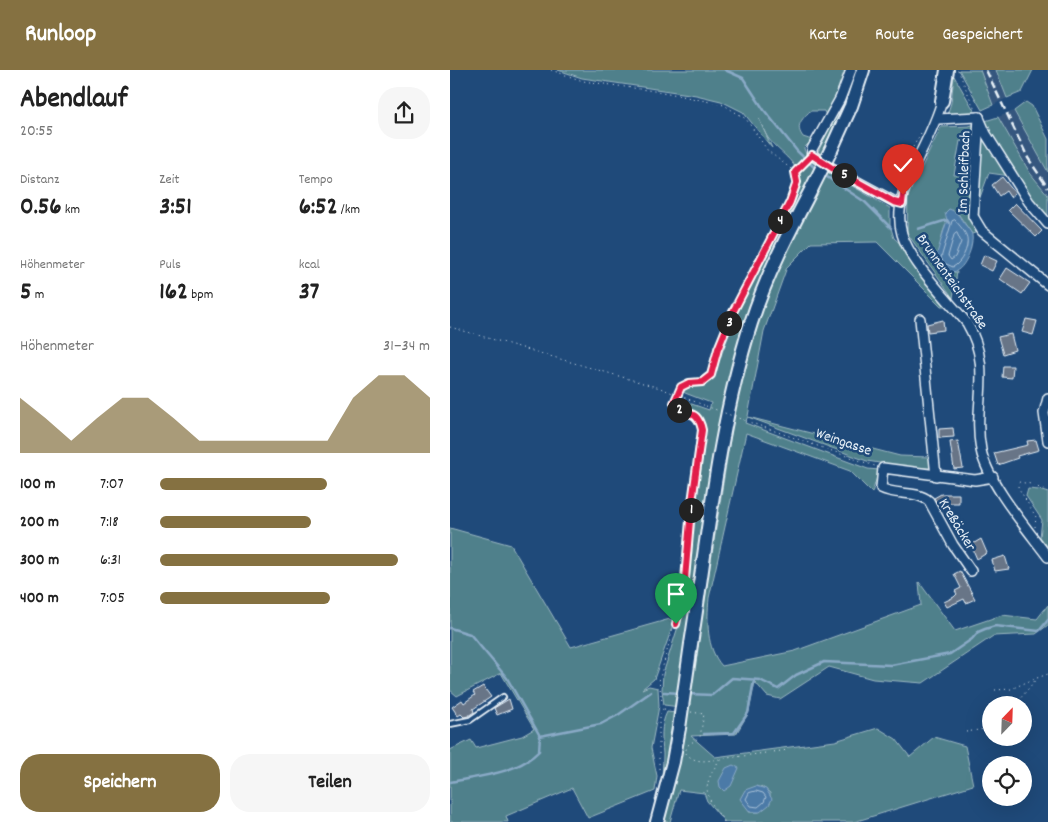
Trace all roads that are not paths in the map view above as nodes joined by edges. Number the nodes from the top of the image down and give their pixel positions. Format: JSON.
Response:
{"nodes":[{"id":1,"x":851,"y":70,"type":"edge"},
{"id":2,"x":863,"y":70,"type":"edge"},
{"id":3,"x":947,"y":70,"type":"edge"},
{"id":4,"x":942,"y":101,"type":"joint"},
{"id":5,"x":979,"y":117,"type":"junction"},
{"id":6,"x":936,"y":119,"type":"junction"},
{"id":7,"x":902,"y":204,"type":"junction"},
{"id":8,"x":1048,"y":224,"type":"edge"},
{"id":9,"x":1048,"y":285,"type":"edge"},
{"id":10,"x":920,"y":320,"type":"dead end"},
{"id":11,"x":1048,"y":398,"type":"edge"},
{"id":12,"x":1048,"y":441,"type":"edge"},
{"id":13,"x":882,"y":468,"type":"joint"},
{"id":14,"x":936,"y":476,"type":"junction"},
{"id":15,"x":993,"y":477,"type":"junction"},
{"id":16,"x":1048,"y":557,"type":"edge"},
{"id":17,"x":971,"y":572,"type":"dead end"},
{"id":18,"x":503,"y":697,"type":"dead end"},
{"id":19,"x":450,"y":724,"type":"edge"},
{"id":20,"x":657,"y":822,"type":"edge"}],
"edges":[{"from":1,"to":7,"type":"street"},
{"from":2,"to":20,"type":"main road","bridge":true},
{"from":3,"to":4,"type":"main road"},
{"from":4,"to":6,"type":"street","name":"Brunnenteichstraße"},
{"from":5,"to":6,"type":"street"},
{"from":5,"to":8,"type":"street"},
{"from":5,"to":9,"type":"street","name":"Im Schleifbach"},
{"from":6,"to":7,"type":"street","name":"Brunnenteichstraße"},
{"from":7,"to":15,"type":"street","name":"Brunnenteichstraße"},
{"from":10,"to":14,"type":"street"},
{"from":11,"to":12,"type":"street"},
{"from":13,"to":14,"type":"street","name":"Weingasse"},
{"from":13,"to":17,"type":"street","name":"Kreßäcker"},
{"from":14,"to":15,"type":"street","name":"Weingasse"},
{"from":15,"to":16,"type":"street","name":"Brunnenteichstraße"},
{"from":18,"to":19,"type":"lane"}]}
